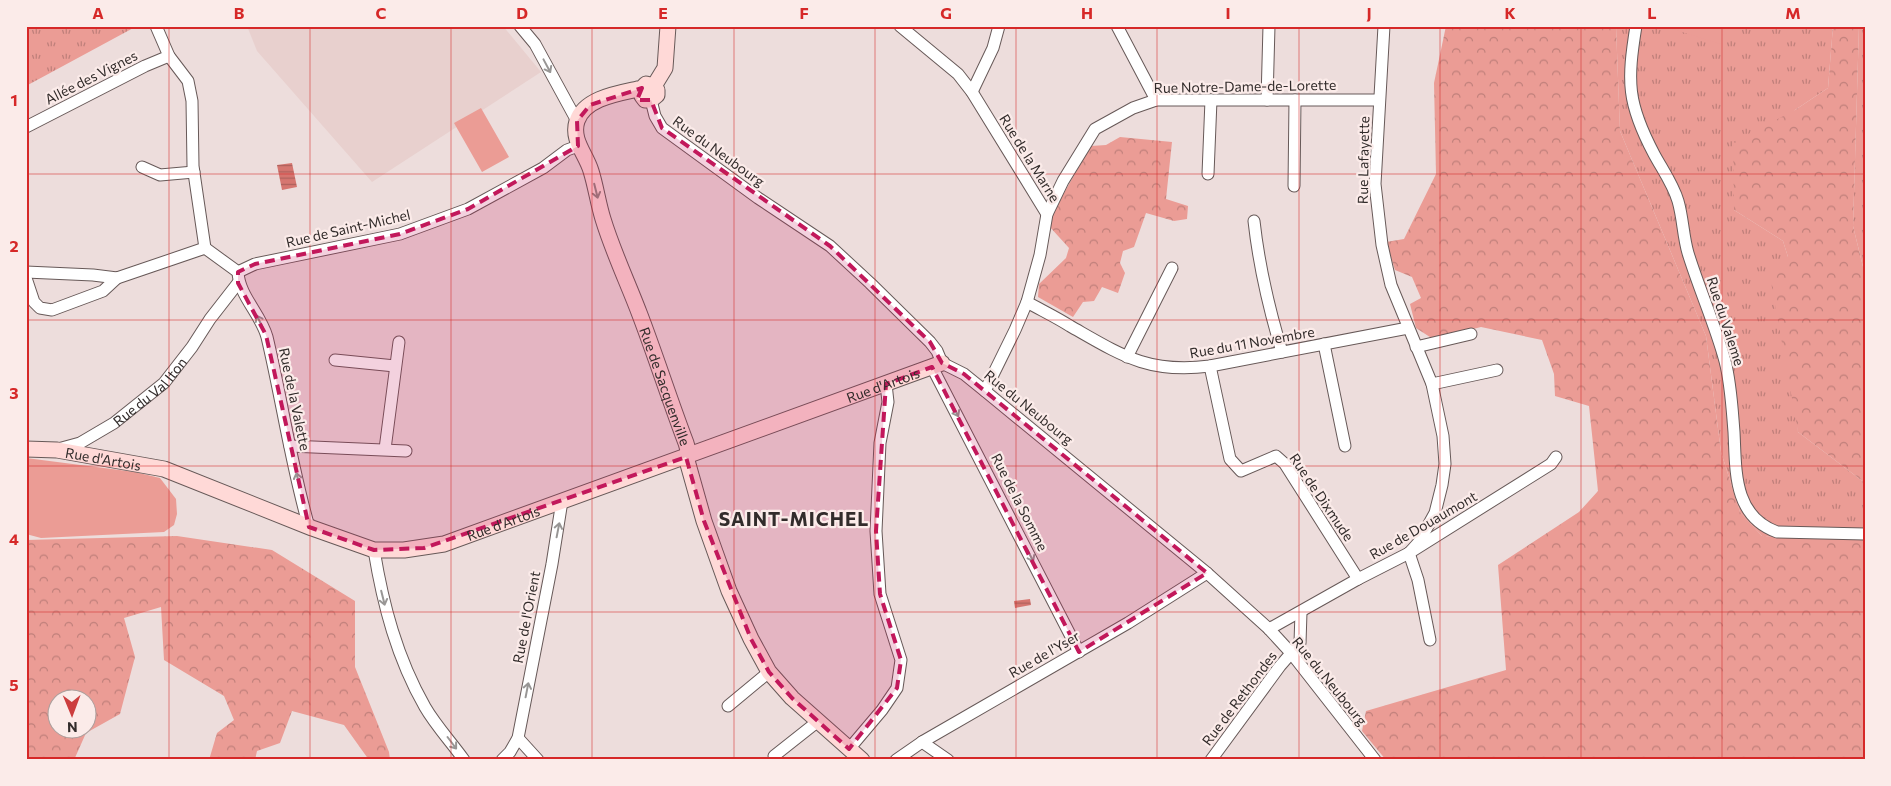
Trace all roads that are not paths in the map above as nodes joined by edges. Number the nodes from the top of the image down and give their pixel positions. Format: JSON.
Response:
{"nodes":[{"id":1,"x":156,"y":26,"type":"edge"},
{"id":2,"x":520,"y":26,"type":"edge"},
{"id":3,"x":668,"y":26,"type":"edge"},
{"id":4,"x":900,"y":26,"type":"edge"},
{"id":5,"x":1000,"y":26,"type":"edge"},
{"id":6,"x":1117,"y":26,"type":"edge"},
{"id":7,"x":1269,"y":26,"type":"edge"},
{"id":8,"x":1384,"y":26,"type":"edge"},
{"id":9,"x":1636,"y":26,"type":"edge"},
{"id":10,"x":169,"y":56,"type":"junction"},
{"id":11,"x":649,"y":91,"type":"junction"},
{"id":12,"x":972,"y":92,"type":"junction"},
{"id":13,"x":1156,"y":100,"type":"junction"},
{"id":14,"x":1211,"y":100,"type":"junction"},
{"id":15,"x":1267,"y":100,"type":"junction"},
{"id":16,"x":1295,"y":100,"type":"junction"},
{"id":17,"x":1379,"y":100,"type":"junction"},
{"id":18,"x":577,"y":122,"type":"junction"},
{"id":19,"x":26,"y":126,"type":"edge"},
{"id":20,"x":578,"y":146,"type":"junction"},
{"id":21,"x":142,"y":167,"type":"dead end"},
{"id":22,"x":194,"y":172,"type":"junction"},
{"id":23,"x":1208,"y":174,"type":"dead end"},
{"id":24,"x":1294,"y":186,"type":"dead end"},
{"id":25,"x":1047,"y":214,"type":"junction"},
{"id":26,"x":1254,"y":221,"type":"dead end"},
{"id":27,"x":205,"y":248,"type":"junction"},
{"id":28,"x":1172,"y":268,"type":"dead end"},
{"id":29,"x":26,"y":272,"type":"edge"},
{"id":30,"x":238,"y":277,"type":"junction"},
{"id":31,"x":26,"y":278,"type":"edge"},
{"id":32,"x":117,"y":278,"type":"junction"},
{"id":33,"x":1026,"y":302,"type":"junction"},
{"id":34,"x":1408,"y":328,"type":"junction"},
{"id":35,"x":1471,"y":334,"type":"dead end"},
{"id":36,"x":399,"y":342,"type":"dead end"},
{"id":37,"x":1324,"y":344,"type":"junction"},
{"id":38,"x":1416,"y":347,"type":"junction"},
{"id":39,"x":1282,"y":352,"type":"junction"},
{"id":40,"x":1127,"y":357,"type":"junction"},
{"id":41,"x":335,"y":360,"type":"dead end"},
{"id":42,"x":937,"y":365,"type":"junction"},
{"id":43,"x":395,"y":366,"type":"junction"},
{"id":44,"x":1210,"y":366,"type":"junction"},
{"id":45,"x":1497,"y":370,"type":"dead end"},
{"id":46,"x":886,"y":384,"type":"junction"},
{"id":47,"x":1432,"y":384,"type":"junction"},
{"id":48,"x":985,"y":391,"type":"junction"},
{"id":49,"x":90,"y":437,"type":"junction"},
{"id":50,"x":290,"y":446,"type":"junction"},
{"id":51,"x":1345,"y":446,"type":"dead end"},
{"id":52,"x":26,"y":449,"type":"edge"},
{"id":53,"x":384,"y":449,"type":"junction"},
{"id":54,"x":57,"y":450,"type":"junction"},
{"id":55,"x":406,"y":451,"type":"dead end"},
{"id":56,"x":93,"y":456,"type":"junction"},
{"id":57,"x":686,"y":457,"type":"junction"},
{"id":58,"x":1556,"y":457,"type":"dead end"},
{"id":59,"x":562,"y":501,"type":"junction"},
{"id":60,"x":309,"y":527,"type":"junction"},
{"id":61,"x":1865,"y":534,"type":"edge"},
{"id":62,"x":374,"y":550,"type":"junction"},
{"id":63,"x":1409,"y":553,"type":"junction"},
{"id":64,"x":1207,"y":573,"type":"junction"},
{"id":65,"x":1358,"y":579,"type":"junction"},
{"id":66,"x":1301,"y":612,"type":"junction"},
{"id":67,"x":1269,"y":629,"type":"junction"},
{"id":68,"x":1430,"y":640,"type":"dead end"},
{"id":69,"x":1078,"y":652,"type":"junction"},
{"id":70,"x":1292,"y":654,"type":"junction"},
{"id":71,"x":769,"y":672,"type":"junction"},
{"id":72,"x":728,"y":706,"type":"dead end"},
{"id":73,"x":817,"y":722,"type":"junction"},
{"id":74,"x":518,"y":738,"type":"junction"},
{"id":75,"x":922,"y":742,"type":"junction"},
{"id":76,"x":849,"y":749,"type":"junction"},
{"id":77,"x":774,"y":756,"type":"dead end"},
{"id":78,"x":464,"y":760,"type":"edge"},
{"id":79,"x":502,"y":760,"type":"edge"},
{"id":80,"x":538,"y":760,"type":"edge"},
{"id":81,"x":862,"y":760,"type":"edge"},
{"id":82,"x":896,"y":760,"type":"edge"},
{"id":83,"x":948,"y":760,"type":"edge"},
{"id":84,"x":1211,"y":760,"type":"edge"},
{"id":85,"x":1375,"y":760,"type":"edge"}],
"edges":[{"from":1,"to":10,"type":"street"},
{"from":2,"to":18,"type":"street","one_way":true},
{"from":3,"to":11,"type":"street"},
{"from":4,"to":12,"type":"street","name":"Rue de la Marne"},
{"from":5,"to":12,"type":"street"},
{"from":6,"to":13,"type":"street"},
{"from":7,"to":15,"type":"street"},
{"from":8,"to":17,"type":"street","name":"Rue Lafayette"},
{"from":9,"to":61,"type":"street","name":"Rue du Valeme"},
{"from":10,"to":19,"type":"street","name":"Allée des Vignes"},
{"from":10,"to":22,"type":"street"},
{"from":11,"to":18,"type":"street"},
{"from":11,"to":42,"type":"street","name":"Rue du Neubourg"},
{"from":12,"to":25,"type":"street","name":"Rue de la Marne"},
{"from":13,"to":14,"type":"street","name":"Rue Notre-Dame-de-Lorette"},
{"from":13,"to":25,"type":"street","name":"Rue Notre-Dame-de-Lorette"},
{"from":14,"to":15,"type":"street","name":"Rue Notre-Dame-de-Lorette"},
{"from":14,"to":23,"type":"street"},
{"from":15,"to":16,"type":"street","name":"Rue Notre-Dame-de-Lorette"},
{"from":16,"to":17,"type":"street","name":"Rue Notre-Dame-de-Lorette"},
{"from":16,"to":24,"type":"street"},
{"from":17,"to":34,"type":"street","name":"Rue Lafayette"},
{"from":18,"to":20,"type":"street"},
{"from":20,"to":30,"type":"street","name":"Rue de Saint-Michel"},
{"from":20,"to":57,"type":"street","name":"Rue de Sacquenville","one_way":true},
{"from":21,"to":22,"type":"street"},
{"from":22,"to":27,"type":"street"},
{"from":25,"to":33,"type":"street","name":"Rue de la Marne"},
{"from":26,"to":39,"type":"street"},
{"from":27,"to":30,"type":"street"},
{"from":27,"to":32,"type":"street"},
{"from":28,"to":40,"type":"street"},
{"from":29,"to":32,"type":"street"},
{"from":30,"to":49,"type":"street","name":"Rue du Val Iton"},
{"from":50,"to":30,"type":"street","name":"Rue de la Valette","one_way":true},
{"from":31,"to":32,"type":"street"},
{"from":33,"to":40,"type":"street","name":"Rue du 11 Novembre"},
{"from":33,"to":48,"type":"street","name":"Rue de la Marne"},
{"from":34,"to":37,"type":"street","name":"Rue du 11 Novembre"},
{"from":34,"to":38,"type":"street","name":"Rue Lafayette"},
{"from":35,"to":38,"type":"street"},
{"from":36,"to":43,"type":"street"},
{"from":37,"to":39,"type":"street","name":"Rue du 11 Novembre"},
{"from":37,"to":51,"type":"street"},
{"from":38,"to":47,"type":"street","name":"Rue Lafayette"},
{"from":39,"to":44,"type":"street","name":"Rue du 11 Novembre"},
{"from":40,"to":44,"type":"street","name":"Rue du 11 Novembre"},
{"from":41,"to":43,"type":"street"},
{"from":42,"to":46,"type":"street","name":"Rue d'Artois"},
{"from":42,"to":48,"type":"street","name":"Rue du Neubourg"},
{"from":42,"to":69,"type":"street","name":"Rue de la Somme","one_way":true},
{"from":43,"to":53,"type":"street"},
{"from":44,"to":65,"type":"street","name":"Rue de Dixmude"},
{"from":45,"to":47,"type":"street"},
{"from":46,"to":57,"type":"street","name":"Rue d'Artois"},
{"from":46,"to":76,"type":"street"},
{"from":47,"to":63,"type":"street","name":"Rue Lafayette"},
{"from":48,"to":64,"type":"street","name":"Rue du Neubourg"},
{"from":49,"to":54,"type":"street","name":"Rue du Val Iton"},
{"from":49,"to":56,"type":"street"},
{"from":50,"to":53,"type":"street"},
{"from":60,"to":50,"type":"street","name":"Rue de la Valette","one_way":true},
{"from":52,"to":54,"type":"street","name":"Rue du Val Iton"},
{"from":53,"to":55,"type":"street"},
{"from":54,"to":56,"type":"street","name":"Rue d'Artois"},
{"from":56,"to":60,"type":"street","name":"Rue d'Artois"},
{"from":57,"to":59,"type":"street","name":"Rue d'Artois"},
{"from":57,"to":71,"type":"street","name":"Rue de Sacquenville"},
{"from":58,"to":63,"type":"street","name":"Rue de Douaumont"},
{"from":59,"to":62,"type":"street","name":"Rue d'Artois"},
{"from":74,"to":59,"type":"street","name":"Rue de l'Orient","one_way":true},
{"from":60,"to":62,"type":"street","name":"Rue d'Artois"},
{"from":62,"to":78,"type":"street","one_way":true},
{"from":63,"to":65,"type":"street","name":"Rue de Douaumont"},
{"from":63,"to":68,"type":"street"},
{"from":64,"to":67,"type":"street","name":"Rue du Neubourg"},
{"from":64,"to":69,"type":"street","name":"Rue de l'Yser"},
{"from":65,"to":66,"type":"street","name":"Rue de Douaumont"},
{"from":66,"to":67,"type":"street","name":"Rue de Douaumont"},
{"from":66,"to":70,"type":"street"},
{"from":67,"to":70,"type":"street","name":"Rue du Neubourg"},
{"from":69,"to":75,"type":"street","name":"Rue de l'Yser"},
{"from":70,"to":84,"type":"street","name":"Rue de Rethondes"},
{"from":70,"to":85,"type":"street","name":"Rue du Neubourg"},
{"from":71,"to":72,"type":"street"},
{"from":71,"to":73,"type":"street","name":"Rue de Sacquenville"},
{"from":73,"to":76,"type":"street","name":"Rue de Sacquenville"},
{"from":73,"to":77,"type":"street"},
{"from":74,"to":79,"type":"street"},
{"from":74,"to":80,"type":"street"},
{"from":75,"to":82,"type":"street","name":"Rue de l'Yser"},
{"from":75,"to":83,"type":"street"},
{"from":76,"to":81,"type":"street","name":"Rue de Sacquenville"}]}
